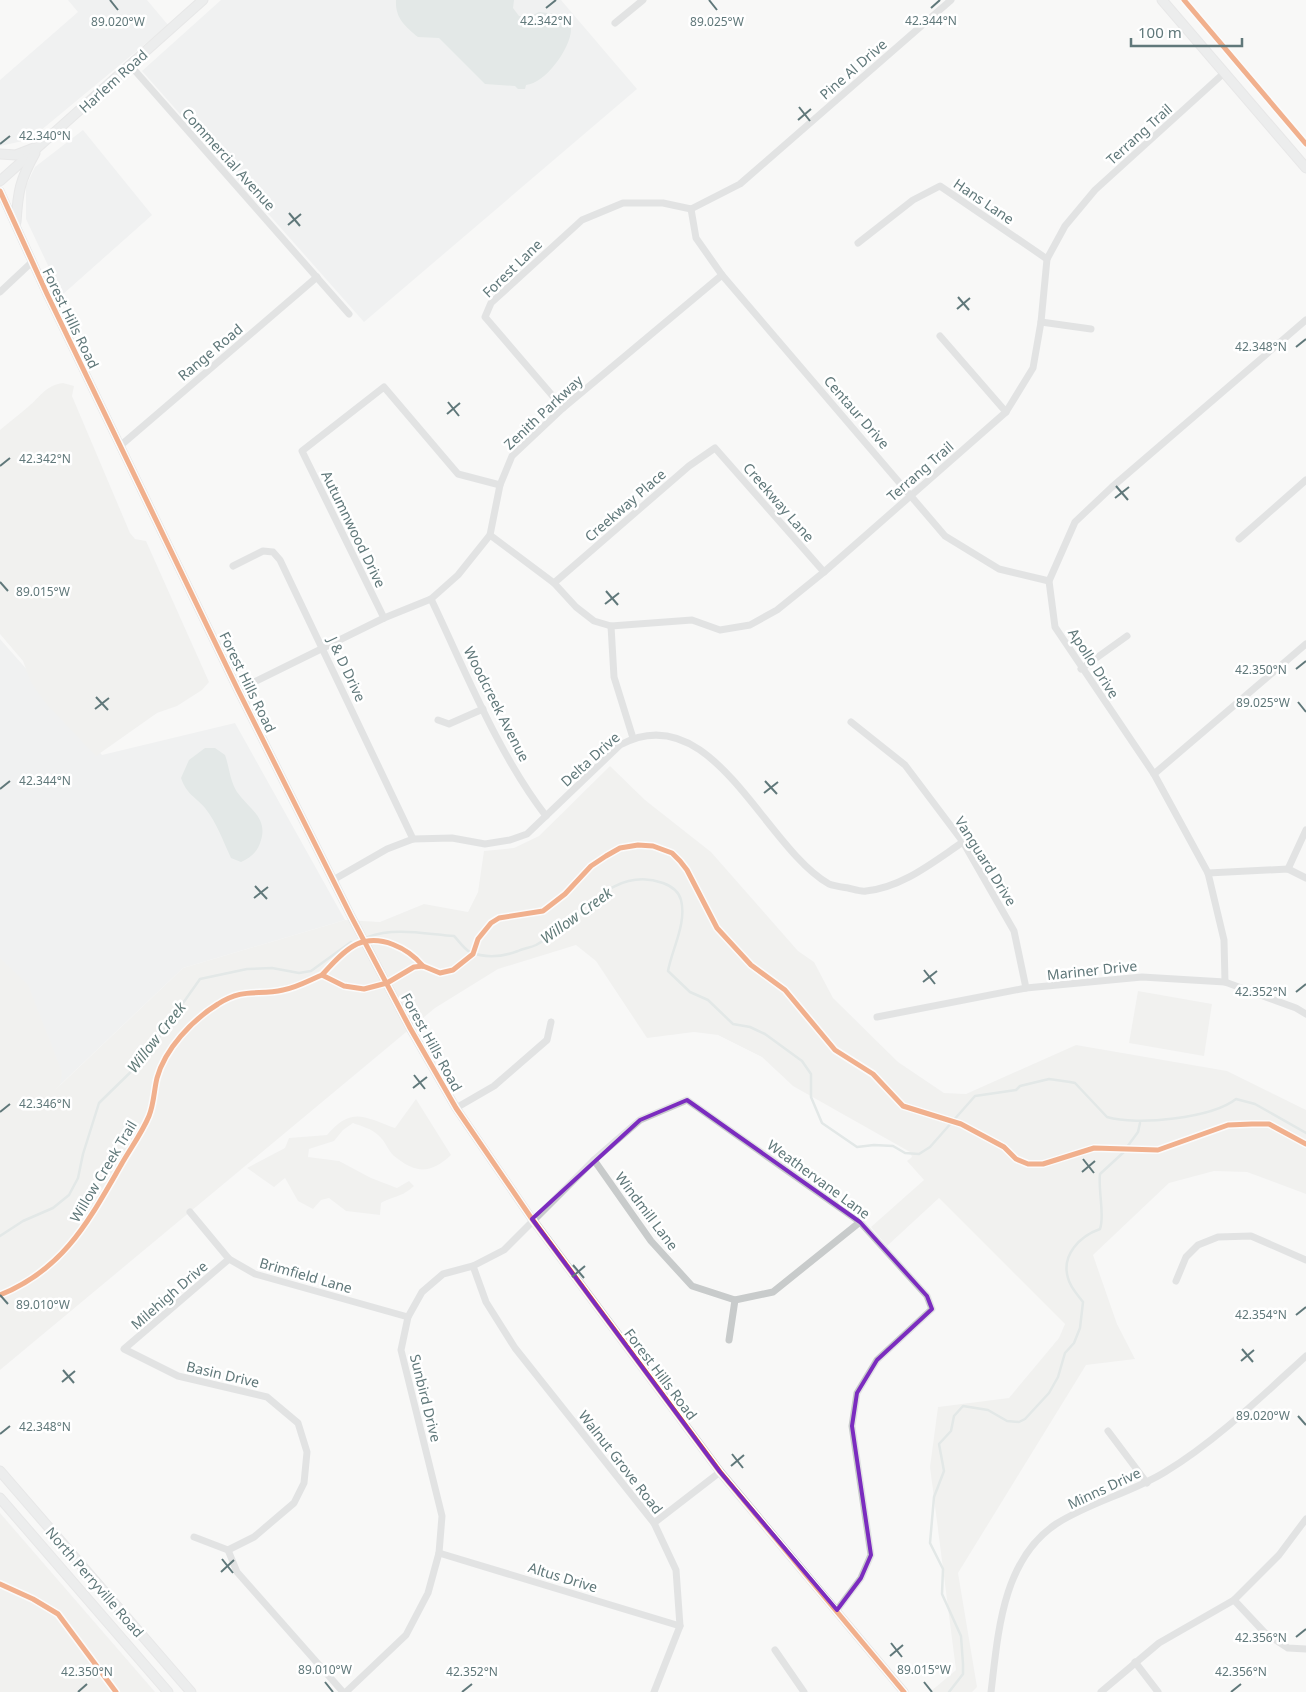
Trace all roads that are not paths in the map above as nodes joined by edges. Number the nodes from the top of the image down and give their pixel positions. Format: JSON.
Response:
{"nodes":[{"id":1,"x":203,"y":0,"type":"edge"},
{"id":2,"x":643,"y":0,"type":"edge"},
{"id":3,"x":951,"y":0,"type":"edge"},
{"id":4,"x":1162,"y":0,"type":"edge"},
{"id":5,"x":615,"y":23,"type":"dead end"},
{"id":6,"x":130,"y":66,"type":"junction"},
{"id":7,"x":1224,"y":73,"type":"junction"},
{"id":8,"x":39,"y":147,"type":"junction"},
{"id":9,"x":0,"y":154,"type":"edge"},
{"id":10,"x":1306,"y":168,"type":"edge"},
{"id":11,"x":0,"y":181,"type":"edge"},
{"id":12,"x":0,"y":190,"type":"edge"},
{"id":13,"x":691,"y":209,"type":"junction"},
{"id":14,"x":16,"y":222,"type":"junction"},
{"id":15,"x":858,"y":243,"type":"dead end"},
{"id":16,"x":1047,"y":259,"type":"junction"},
{"id":17,"x":32,"y":262,"type":"junction"},
{"id":18,"x":722,"y":275,"type":"junction"},
{"id":19,"x":317,"y":277,"type":"junction"},
{"id":20,"x":0,"y":292,"type":"edge"},
{"id":21,"x":349,"y":314,"type":"dead end"},
{"id":22,"x":1306,"y":320,"type":"edge"},
{"id":23,"x":1042,"y":322,"type":"junction"},
{"id":24,"x":1092,"y":329,"type":"dead end"},
{"id":25,"x":940,"y":336,"type":"dead end"},
{"id":26,"x":563,"y":408,"type":"junction"},
{"id":27,"x":1006,"y":412,"type":"junction"},
{"id":28,"x":120,"y":446,"type":"junction"},
{"id":29,"x":715,"y":448,"type":"joint"},
{"id":30,"x":1306,"y":480,"type":"edge"},
{"id":31,"x":500,"y":485,"type":"junction"},
{"id":32,"x":912,"y":495,"type":"junction"},
{"id":33,"x":490,"y":535,"type":"junction"},
{"id":34,"x":1239,"y":539,"type":"dead end"},
{"id":35,"x":233,"y":566,"type":"dead end"},
{"id":36,"x":824,"y":572,"type":"junction"},
{"id":37,"x":1049,"y":581,"type":"junction"},
{"id":38,"x":554,"y":583,"type":"junction"},
{"id":39,"x":432,"y":599,"type":"junction"},
{"id":40,"x":384,"y":618,"type":"junction"},
{"id":41,"x":611,"y":626,"type":"junction"},
{"id":42,"x":1127,"y":636,"type":"dead end"},
{"id":43,"x":1306,"y":644,"type":"edge"},
{"id":44,"x":323,"y":648,"type":"junction"},
{"id":45,"x":1081,"y":669,"type":"junction"},
{"id":46,"x":238,"y":690,"type":"junction"},
{"id":47,"x":483,"y":709,"type":"junction"},
{"id":48,"x":438,"y":720,"type":"dead end"},
{"id":49,"x":851,"y":722,"type":"dead end"},
{"id":50,"x":633,"y":738,"type":"junction"},
{"id":51,"x":1154,"y":774,"type":"junction"},
{"id":52,"x":546,"y":816,"type":"junction"},
{"id":53,"x":1306,"y":830,"type":"edge"},
{"id":54,"x":413,"y":839,"type":"junction"},
{"id":55,"x":963,"y":842,"type":"junction"},
{"id":56,"x":1288,"y":869,"type":"junction"},
{"id":57,"x":1208,"y":874,"type":"junction"},
{"id":58,"x":1306,"y":878,"type":"edge"},
{"id":59,"x":333,"y":880,"type":"junction"},
{"id":60,"x":1225,"y":982,"type":"junction"},
{"id":61,"x":1026,"y":988,"type":"junction"},
{"id":62,"x":1306,"y":1014,"type":"edge"},
{"id":63,"x":877,"y":1016,"type":"dead end"},
{"id":64,"x":551,"y":1022,"type":"dead end"},
{"id":65,"x":687,"y":1100,"type":"joint"},
{"id":66,"x":456,"y":1108,"type":"junction"},
{"id":67,"x":594,"y":1160,"type":"junction"},
{"id":68,"x":190,"y":1212,"type":"dead end"},
{"id":69,"x":532,"y":1219,"type":"junction"},
{"id":70,"x":860,"y":1222,"type":"junction"},
{"id":71,"x":229,"y":1259,"type":"junction"},
{"id":72,"x":1306,"y":1260,"type":"edge"},
{"id":73,"x":473,"y":1266,"type":"junction"},
{"id":74,"x":1176,"y":1281,"type":"dead end"},
{"id":75,"x":735,"y":1300,"type":"junction"},
{"id":76,"x":408,"y":1317,"type":"junction"},
{"id":77,"x":730,"y":1340,"type":"dead end"},
{"id":78,"x":124,"y":1349,"type":"joint"},
{"id":79,"x":1306,"y":1356,"type":"edge"},
{"id":80,"x":1108,"y":1431,"type":"dead end"},
{"id":81,"x":0,"y":1471,"type":"edge"},
{"id":82,"x":720,"y":1472,"type":"junction"},
{"id":83,"x":1148,"y":1483,"type":"junction"},
{"id":84,"x":0,"y":1498,"type":"edge"},
{"id":85,"x":1306,"y":1519,"type":"edge"},
{"id":86,"x":654,"y":1523,"type":"junction"},
{"id":87,"x":194,"y":1537,"type":"dead end"},
{"id":88,"x":228,"y":1550,"type":"junction"},
{"id":89,"x":439,"y":1553,"type":"junction"},
{"id":90,"x":1234,"y":1600,"type":"junction"},
{"id":91,"x":837,"y":1610,"type":"junction"},
{"id":92,"x":680,"y":1626,"type":"junction"},
{"id":93,"x":1306,"y":1649,"type":"edge"},
{"id":94,"x":775,"y":1650,"type":"dead end"},
{"id":95,"x":1135,"y":1662,"type":"junction"},
{"id":96,"x":168,"y":1692,"type":"edge"},
{"id":97,"x":191,"y":1692,"type":"edge"},
{"id":98,"x":345,"y":1692,"type":"edge"},
{"id":99,"x":654,"y":1692,"type":"edge"},
{"id":100,"x":804,"y":1692,"type":"edge"},
{"id":101,"x":904,"y":1692,"type":"edge"},
{"id":102,"x":991,"y":1692,"type":"edge"},
{"id":103,"x":1101,"y":1692,"type":"edge"},
{"id":104,"x":1158,"y":1692,"type":"edge"}],
"edges":[{"from":1,"to":6,"type":"main road","name":"Harlem Road"},
{"from":2,"to":5,"type":"street"},
{"from":3,"to":13,"type":"street","name":"Pine Al Drive"},
{"from":4,"to":7,"type":"main road"},
{"from":6,"to":8,"type":"main road","name":"Harlem Road"},
{"from":6,"to":19,"type":"street","name":"Commercial Avenue"},
{"from":7,"to":10,"type":"main road"},
{"from":7,"to":16,"type":"street","name":"Terrang Trail"},
{"from":8,"to":9,"type":"main road"},
{"from":8,"to":11,"type":"main road","name":"Harlem Road"},
{"from":8,"to":14,"type":"main road"},
{"from":12,"to":14,"type":"street","name":"Forest Hills Road"},
{"from":13,"to":18,"type":"street","name":"Centaur Drive"},
{"from":13,"to":26,"type":"street","name":"Forest Lane"},
{"from":14,"to":17,"type":"street","name":"Forest Hills Road"},
{"from":15,"to":16,"type":"street","name":"Hans Lane"},
{"from":16,"to":23,"type":"street","name":"Terrang Trail"},
{"from":17,"to":20,"type":"street"},
{"from":17,"to":28,"type":"street","name":"Forest Hills Road"},
{"from":18,"to":26,"type":"street","name":"Zenith Parkway"},
{"from":18,"to":32,"type":"street","name":"Centaur Drive"},
{"from":19,"to":21,"type":"street","name":"Commercial Avenue"},
{"from":19,"to":28,"type":"street","name":"Range Road"},
{"from":22,"to":37,"type":"street"},
{"from":23,"to":24,"type":"street"},
{"from":23,"to":27,"type":"street","name":"Terrang Trail"},
{"from":25,"to":27,"type":"street"},
{"from":26,"to":31,"type":"street","name":"Zenith Parkway"},
{"from":27,"to":32,"type":"street","name":"Terrang Trail"},
{"from":28,"to":46,"type":"street","name":"Forest Hills Road"},
{"from":29,"to":36,"type":"street","name":"Creekway Lane"},
{"from":29,"to":38,"type":"street","name":"Creekway Place"},
{"from":30,"to":34,"type":"street"},
{"from":31,"to":33,"type":"street","name":"Zenith Parkway"},
{"from":31,"to":40,"type":"street","name":"Autumnwood Drive"},
{"from":32,"to":36,"type":"street","name":"Terrang Trail"},
{"from":32,"to":37,"type":"street","name":"Centaur Drive"},
{"from":33,"to":38,"type":"street","name":"Terrang Trail"},
{"from":33,"to":39,"type":"street","name":"Zenith Parkway"},
{"from":35,"to":44,"type":"street","name":"J & D Drive"},
{"from":36,"to":41,"type":"street","name":"Terrang Trail"},
{"from":37,"to":45,"type":"street","name":"Apollo Drive"},
{"from":38,"to":41,"type":"street","name":"Terrang Trail"},
{"from":39,"to":40,"type":"street","name":"Zenith Parkway"},
{"from":39,"to":47,"type":"street","name":"Woodcreek Avenue"},
{"from":40,"to":44,"type":"street","name":"Zenith Parkway"},
{"from":41,"to":50,"type":"street"},
{"from":42,"to":45,"type":"street"},
{"from":43,"to":51,"type":"street"},
{"from":44,"to":46,"type":"street","name":"Zenith Parkway"},
{"from":44,"to":54,"type":"street","name":"J & D Drive"},
{"from":45,"to":51,"type":"street","name":"Apollo Drive"},
{"from":46,"to":59,"type":"street","name":"Forest Hills Road"},
{"from":47,"to":48,"type":"street"},
{"from":47,"to":52,"type":"street","name":"Woodcreek Avenue"},
{"from":49,"to":55,"type":"street","name":"Vanguard Drive"},
{"from":50,"to":52,"type":"street","name":"Delta Drive"},
{"from":50,"to":55,"type":"street","name":"Delta Drive"},
{"from":51,"to":57,"type":"street","name":"Apollo Drive"},
{"from":52,"to":54,"type":"street","name":"Delta Drive"},
{"from":53,"to":56,"type":"street"},
{"from":54,"to":59,"type":"street","name":"Delta Drive"},
{"from":55,"to":61,"type":"street","name":"Vanguard Drive"},
{"from":56,"to":57,"type":"street"},
{"from":56,"to":58,"type":"street"},
{"from":57,"to":60,"type":"street","name":"Apollo Drive"},
{"from":59,"to":66,"type":"street","name":"Forest Hills Road"},
{"from":60,"to":61,"type":"street","name":"Mariner Drive"},
{"from":60,"to":62,"type":"street","name":"Mariner Drive"},
{"from":61,"to":63,"type":"street","name":"Mariner Drive"},
{"from":64,"to":66,"type":"street"},
{"from":65,"to":67,"type":"street","name":"Sunbird Drive"},
{"from":65,"to":70,"type":"street","name":"Weathervane Lane"},
{"from":66,"to":69,"type":"street","name":"Forest Hills Road"},
{"from":67,"to":69,"type":"street","name":"Sunbird Drive"},
{"from":67,"to":75,"type":"street","name":"Windmill Lane"},
{"from":68,"to":71,"type":"street","name":"Brimfield Lane"},
{"from":69,"to":73,"type":"street","name":"Sunbird Drive"},
{"from":69,"to":82,"type":"street","name":"Forest Hills Road"},
{"from":70,"to":75,"type":"street","name":"Windmill Lane"},
{"from":70,"to":91,"type":"street","name":"Weathervane Lane"},
{"from":71,"to":76,"type":"street","name":"Brimfield Lane"},
{"from":71,"to":78,"type":"street","name":"Milehigh Drive"},
{"from":72,"to":74,"type":"street"},
{"from":73,"to":76,"type":"street","name":"Sunbird Drive"},
{"from":73,"to":86,"type":"street","name":"Walnut Grove Road"},
{"from":75,"to":77,"type":"street"},
{"from":76,"to":89,"type":"street","name":"Sunbird Drive"},
{"from":78,"to":88,"type":"street","name":"Basin Drive"},
{"from":79,"to":83,"type":"street","name":"Minns Drive"},
{"from":80,"to":83,"type":"street"},
{"from":81,"to":97,"type":"main road","name":"North Perryville Road"},
{"from":82,"to":86,"type":"street"},
{"from":82,"to":91,"type":"street","name":"Forest Hills Road"},
{"from":83,"to":102,"type":"street","name":"Minns Drive"},
{"from":84,"to":96,"type":"main road","name":"North Perryville Road"},
{"from":85,"to":90,"type":"street"},
{"from":86,"to":92,"type":"street","name":"Walnut Grove Road"},
{"from":87,"to":88,"type":"street"},
{"from":88,"to":98,"type":"street"},
{"from":89,"to":92,"type":"street","name":"Altus Drive"},
{"from":89,"to":98,"type":"street","name":"Sunbird Drive"},
{"from":90,"to":93,"type":"street"},
{"from":90,"to":95,"type":"street"},
{"from":91,"to":101,"type":"street","name":"Forest Hills Road"},
{"from":92,"to":99,"type":"street","name":"Walnut Grove Road"},
{"from":94,"to":100,"type":"street"},
{"from":95,"to":103,"type":"street"},
{"from":95,"to":104,"type":"street"}]}
